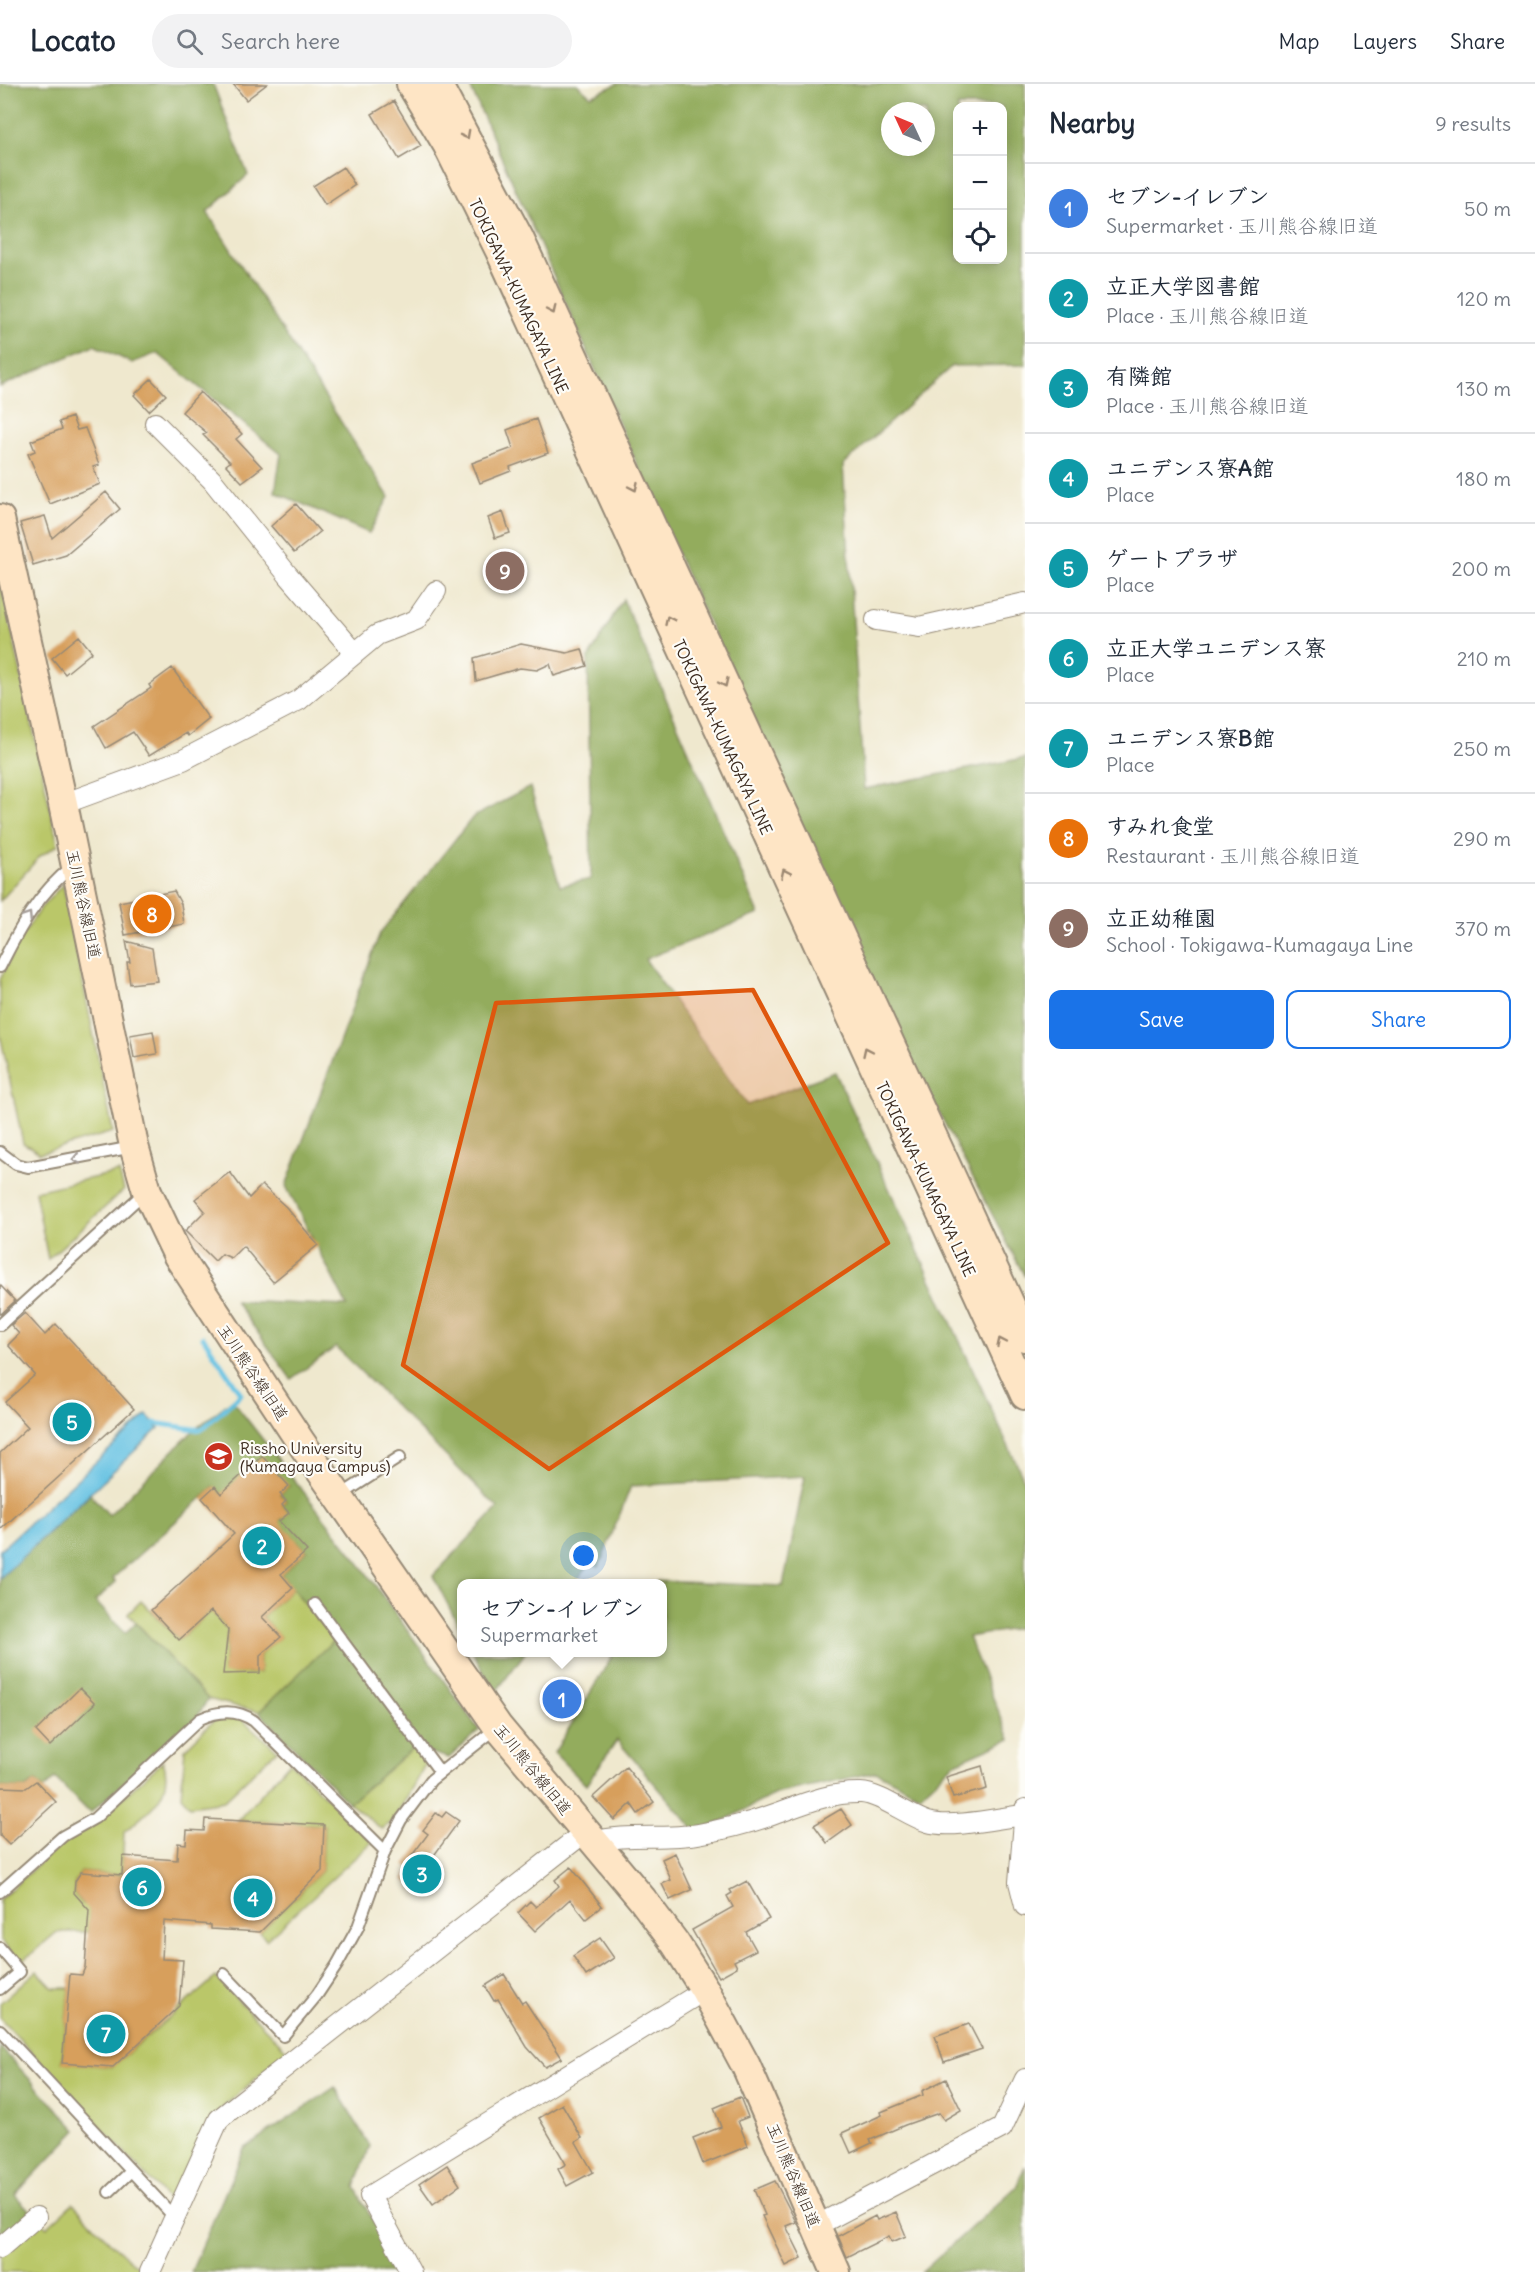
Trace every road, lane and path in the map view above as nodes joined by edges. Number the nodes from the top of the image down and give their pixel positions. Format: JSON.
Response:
{"nodes":[{"id":1,"x":411,"y":84,"type":"edge"},
{"id":2,"x":437,"y":84,"type":"edge"},
{"id":3,"x":155,"y":423,"type":"dead end"},
{"id":4,"x":2,"y":534,"type":"edge"},
{"id":5,"x":435,"y":591,"type":"dead end"},
{"id":6,"x":1025,"y":603,"type":"edge"},
{"id":7,"x":876,"y":620,"type":"dead end"},
{"id":8,"x":355,"y":654,"type":"junction"},
{"id":9,"x":63,"y":804,"type":"junction"},
{"id":10,"x":76,"y":864,"type":"junction"},
{"id":11,"x":0,"y":967,"type":"edge"},
{"id":12,"x":134,"y":1146,"type":"junction"},
{"id":13,"x":0,"y":1152,"type":"edge"},
{"id":14,"x":147,"y":1191,"type":"junction"},
{"id":15,"x":0,"y":1325,"type":"edge"},
{"id":16,"x":1025,"y":1337,"type":"edge"},
{"id":17,"x":1025,"y":1395,"type":"edge"},
{"id":18,"x":400,"y":1457,"type":"dead end"},
{"id":19,"x":338,"y":1497,"type":"junction"},
{"id":20,"x":315,"y":1604,"type":"dead end"},
{"id":21,"x":498,"y":1727,"type":"junction"},
{"id":22,"x":440,"y":1772,"type":"junction"},
{"id":23,"x":1024,"y":1812,"type":"edge"},
{"id":24,"x":589,"y":1837,"type":"junction"},
{"id":25,"x":385,"y":1851,"type":"junction"},
{"id":26,"x":0,"y":1892,"type":"edge"},
{"id":27,"x":1025,"y":1906,"type":"edge"},
{"id":28,"x":0,"y":1948,"type":"edge"},
{"id":29,"x":224,"y":1974,"type":"dead end"},
{"id":30,"x":0,"y":1989,"type":"edge"},
{"id":31,"x":705,"y":1990,"type":"junction"},
{"id":32,"x":0,"y":2030,"type":"edge"},
{"id":33,"x":1025,"y":2079,"type":"edge"},
{"id":34,"x":130,"y":2172,"type":"junction"},
{"id":35,"x":109,"y":2193,"type":"dead end"},
{"id":36,"x":36,"y":2217,"type":"dead end"},
{"id":37,"x":175,"y":2218,"type":"junction"},
{"id":38,"x":816,"y":2226,"type":"junction"},
{"id":39,"x":0,"y":2248,"type":"edge"},
{"id":40,"x":150,"y":2272,"type":"edge"},
{"id":41,"x":411,"y":2272,"type":"edge"},
{"id":42,"x":836,"y":2272,"type":"edge"}],
"edges":[{"from":17,"to":1,"type":"main road","name":"TOKIGAWA-KUMAGAYA LINE","one_way":true},
{"from":2,"to":16,"type":"main road","name":"TOKIGAWA-KUMAGAYA LINE","one_way":true},
{"from":3,"to":8,"type":"street"},
{"from":4,"to":9,"type":"main road","name":"玉川熊谷線旧道"},
{"from":5,"to":8,"type":"street"},
{"from":6,"to":7,"type":"street"},
{"from":8,"to":9,"type":"street"},
{"from":9,"to":10,"type":"main road","name":"玉川熊谷線旧道"},
{"from":11,"to":10,"type":"lane","one_way":true},
{"from":10,"to":12,"type":"main road","name":"玉川熊谷線旧道"},
{"from":12,"to":13,"type":"lane","one_way":true},
{"from":12,"to":14,"type":"main road","name":"玉川熊谷線旧道"},
{"from":14,"to":15,"type":"lane"},
{"from":14,"to":19,"type":"main road","name":"玉川熊谷線旧道"},
{"from":18,"to":19,"type":"lane"},
{"from":19,"to":21,"type":"main road","name":"玉川熊谷線旧道"},
{"from":20,"to":22,"type":"lane"},
{"from":21,"to":22,"type":"lane"},
{"from":21,"to":24,"type":"main road","name":"玉川熊谷線旧道"},
{"from":22,"to":25,"type":"lane"},
{"from":23,"to":24,"type":"street"},
{"from":23,"to":27,"type":"street"},
{"from":24,"to":31,"type":"main road","name":"玉川熊谷線旧道"},
{"from":24,"to":37,"type":"street"},
{"from":25,"to":26,"type":"lane"},
{"from":25,"to":29,"type":"lane"},
{"from":28,"to":30,"type":"lane"},
{"from":31,"to":38,"type":"main road","name":"玉川熊谷線旧道"},
{"from":31,"to":41,"type":"street"},
{"from":32,"to":34,"type":"lane"},
{"from":33,"to":38,"type":"street"},
{"from":34,"to":35,"type":"lane"},
{"from":34,"to":37,"type":"lane"},
{"from":36,"to":39,"type":"street"},
{"from":37,"to":40,"type":"street"},
{"from":38,"to":42,"type":"main road","name":"玉川熊谷線旧道"}]}
